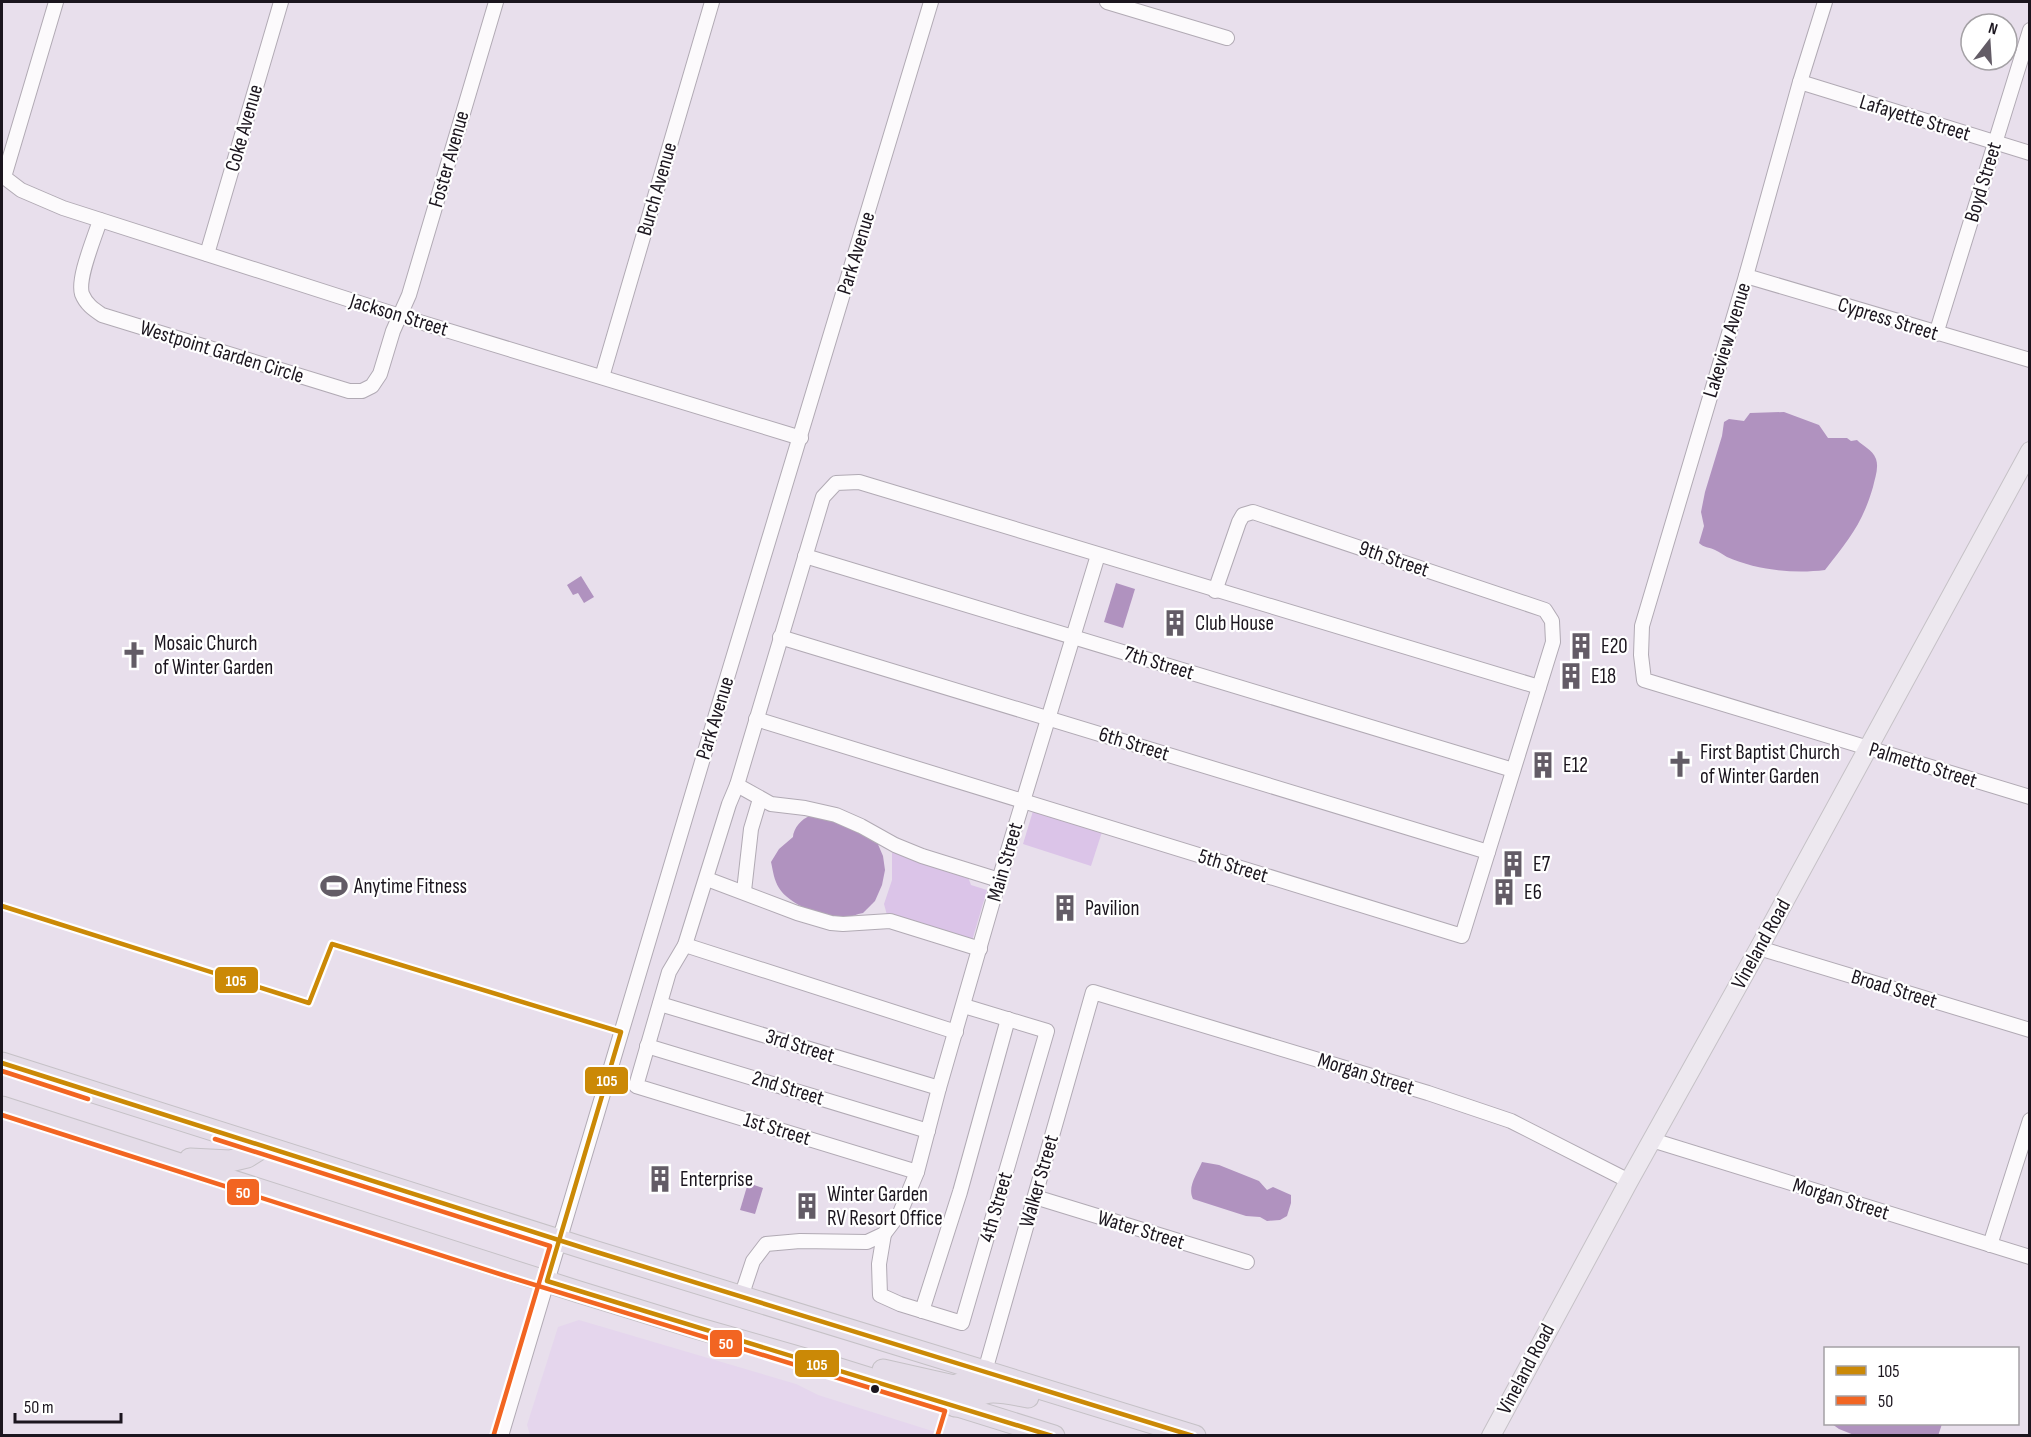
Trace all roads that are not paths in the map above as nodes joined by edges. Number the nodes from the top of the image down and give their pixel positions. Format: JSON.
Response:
{"nodes":[{"id":1,"x":56,"y":2,"type":"edge"},
{"id":2,"x":281,"y":2,"type":"edge"},
{"id":3,"x":496,"y":2,"type":"edge"},
{"id":4,"x":712,"y":2,"type":"edge"},
{"id":5,"x":931,"y":2,"type":"edge"},
{"id":6,"x":1107,"y":2,"type":"edge"},
{"id":7,"x":1825,"y":2,"type":"edge"},
{"id":8,"x":2030,"y":30,"type":"edge"},
{"id":9,"x":1227,"y":38,"type":"dead end"},
{"id":10,"x":1800,"y":82,"type":"junction"},
{"id":11,"x":1996,"y":143,"type":"junction"},
{"id":12,"x":2030,"y":153,"type":"edge"},
{"id":13,"x":100,"y":220,"type":"junction"},
{"id":14,"x":207,"y":254,"type":"junction"},
{"id":15,"x":1746,"y":276,"type":"junction"},
{"id":16,"x":400,"y":316,"type":"junction"},
{"id":17,"x":1936,"y":334,"type":"junction"},
{"id":18,"x":2030,"y":360,"type":"edge"},
{"id":19,"x":602,"y":377,"type":"junction"},
{"id":20,"x":801,"y":438,"type":"junction"},
{"id":21,"x":2030,"y":451,"type":"edge"},
{"id":22,"x":1098,"y":555,"type":"junction"},
{"id":23,"x":805,"y":556,"type":"junction"},
{"id":24,"x":1215,"y":591,"type":"junction"},
{"id":25,"x":1072,"y":636,"type":"junction"},
{"id":26,"x":780,"y":637,"type":"junction"},
{"id":27,"x":1644,"y":680,"type":"joint"},
{"id":28,"x":1539,"y":687,"type":"junction"},
{"id":29,"x":1048,"y":718,"type":"junction"},
{"id":30,"x":756,"y":719,"type":"junction"},
{"id":31,"x":1867,"y":748,"type":"junction"},
{"id":32,"x":1513,"y":770,"type":"junction"},
{"id":33,"x":737,"y":785,"type":"junction"},
{"id":34,"x":2030,"y":797,"type":"edge"},
{"id":35,"x":760,"y":800,"type":"junction"},
{"id":36,"x":1023,"y":802,"type":"junction"},
{"id":37,"x":1488,"y":852,"type":"junction"},
{"id":38,"x":707,"y":879,"type":"junction"},
{"id":39,"x":999,"y":880,"type":"junction"},
{"id":40,"x":744,"y":891,"type":"junction"},
{"id":41,"x":686,"y":945,"type":"junction"},
{"id":42,"x":1759,"y":948,"type":"junction"},
{"id":43,"x":980,"y":949,"type":"junction"},
{"id":44,"x":1093,"y":992,"type":"joint"},
{"id":45,"x":660,"y":1004,"type":"junction"},
{"id":46,"x":964,"y":1006,"type":"junction"},
{"id":47,"x":1008,"y":1019,"type":"junction"},
{"id":48,"x":2030,"y":1030,"type":"edge"},
{"id":49,"x":956,"y":1032,"type":"junction"},
{"id":50,"x":647,"y":1046,"type":"junction"},
{"id":51,"x":2,"y":1063,"type":"edge"},
{"id":52,"x":939,"y":1088,"type":"junction"},
{"id":53,"x":2,"y":1107,"type":"edge"},
{"id":54,"x":2030,"y":1120,"type":"edge"},
{"id":55,"x":928,"y":1131,"type":"junction"},
{"id":56,"x":1652,"y":1140,"type":"junction"},
{"id":57,"x":263,"y":1147,"type":"junction"},
{"id":58,"x":160,"y":1157,"type":"junction"},
{"id":59,"x":917,"y":1172,"type":"junction"},
{"id":60,"x":1629,"y":1181,"type":"junction"},
{"id":61,"x":1035,"y":1197,"type":"junction"},
{"id":62,"x":884,"y":1234,"type":"junction"},
{"id":63,"x":559,"y":1240,"type":"junction"},
{"id":64,"x":1990,"y":1245,"type":"junction"},
{"id":65,"x":2030,"y":1257,"type":"edge"},
{"id":66,"x":1247,"y":1262,"type":"dead end"},
{"id":67,"x":547,"y":1281,"type":"junction"},
{"id":68,"x":741,"y":1297,"type":"junction"},
{"id":69,"x":922,"y":1311,"type":"junction"},
{"id":70,"x":833,"y":1367,"type":"junction"},
{"id":71,"x":985,"y":1371,"type":"junction"},
{"id":72,"x":955,"y":1406,"type":"junction"},
{"id":73,"x":1117,"y":1413,"type":"junction"},
{"id":74,"x":501,"y":1436,"type":"edge"},
{"id":75,"x":1054,"y":1436,"type":"edge"},
{"id":76,"x":1195,"y":1436,"type":"edge"},
{"id":77,"x":1491,"y":1436,"type":"edge"}],
"edges":[{"from":1,"to":13,"type":"street","name":"Jackson Street"},
{"from":2,"to":14,"type":"street","name":"Coke Avenue"},
{"from":3,"to":16,"type":"street","name":"Foster Avenue"},
{"from":4,"to":19,"type":"street","name":"Burch Avenue"},
{"from":5,"to":20,"type":"street","name":"Park Avenue"},
{"from":6,"to":9,"type":"street"},
{"from":7,"to":10,"type":"street","name":"Lakeview Avenue"},
{"from":8,"to":11,"type":"street","name":"Boyd Street"},
{"from":10,"to":11,"type":"street","name":"Lafayette Street"},
{"from":10,"to":15,"type":"street","name":"Lakeview Avenue"},
{"from":11,"to":12,"type":"street","name":"Lafayette Street"},
{"from":11,"to":17,"type":"street","name":"Boyd Street"},
{"from":13,"to":14,"type":"street","name":"Jackson Street"},
{"from":13,"to":16,"type":"street","name":"Westpoint Garden Circle"},
{"from":14,"to":16,"type":"street","name":"Jackson Street"},
{"from":15,"to":17,"type":"street","name":"Cypress Street"},
{"from":15,"to":27,"type":"street","name":"Lakeview Avenue"},
{"from":16,"to":19,"type":"street","name":"Jackson Street"},
{"from":17,"to":18,"type":"street","name":"Cypress Street"},
{"from":19,"to":20,"type":"street","name":"Jackson Street"},
{"from":20,"to":63,"type":"street","name":"Park Avenue"},
{"from":21,"to":31,"type":"main road","name":"Vineland Road"},
{"from":22,"to":23,"type":"street"},
{"from":22,"to":24,"type":"street"},
{"from":22,"to":25,"type":"street","name":"Main Street"},
{"from":23,"to":25,"type":"street","name":"7th Street"},
{"from":23,"to":26,"type":"street"},
{"from":24,"to":28,"type":"street"},
{"from":24,"to":28,"type":"street","name":"9th Street"},
{"from":25,"to":29,"type":"street","name":"Main Street"},
{"from":25,"to":32,"type":"street","name":"7th Street"},
{"from":26,"to":29,"type":"street","name":"6th Street"},
{"from":26,"to":30,"type":"street"},
{"from":27,"to":31,"type":"street","name":"Palmetto Street"},
{"from":28,"to":32,"type":"street","name":"5th Street"},
{"from":29,"to":36,"type":"street","name":"Main Street"},
{"from":29,"to":37,"type":"street","name":"6th Street"},
{"from":30,"to":33,"type":"street"},
{"from":30,"to":36,"type":"street","name":"5th Street"},
{"from":31,"to":34,"type":"street","name":"Palmetto Street"},
{"from":31,"to":42,"type":"main road","name":"Vineland Road"},
{"from":32,"to":37,"type":"street","name":"5th Street"},
{"from":33,"to":35,"type":"street"},
{"from":33,"to":38,"type":"street"},
{"from":35,"to":39,"type":"street"},
{"from":35,"to":40,"type":"street"},
{"from":36,"to":37,"type":"street","name":"5th Street"},
{"from":36,"to":39,"type":"street","name":"Main Street"},
{"from":38,"to":40,"type":"street"},
{"from":38,"to":41,"type":"street"},
{"from":39,"to":43,"type":"street","name":"Main Street"},
{"from":40,"to":43,"type":"street"},
{"from":41,"to":45,"type":"street"},
{"from":41,"to":49,"type":"street"},
{"from":42,"to":48,"type":"street","name":"Broad Street"},
{"from":42,"to":56,"type":"main road","name":"Vineland Road"},
{"from":43,"to":46,"type":"street","name":"Main Street"},
{"from":44,"to":60,"type":"street","name":"Morgan Street"},
{"from":44,"to":61,"type":"street","name":"Walker Street"},
{"from":45,"to":50,"type":"street"},
{"from":45,"to":52,"type":"street","name":"3rd Street"},
{"from":46,"to":47,"type":"street","name":"4th Street"},
{"from":46,"to":49,"type":"street","name":"Main Street"},
{"from":47,"to":69,"type":"street"},
{"from":47,"to":69,"type":"street","name":"4th Street"},
{"from":49,"to":52,"type":"street","name":"Main Street"},
{"from":50,"to":55,"type":"street","name":"2nd Street"},
{"from":50,"to":59,"type":"street","name":"1st Street"},
{"from":51,"to":57,"type":"highway"},
{"from":52,"to":55,"type":"street","name":"Main Street"},
{"from":53,"to":58,"type":"highway"},
{"from":54,"to":64,"type":"street"},
{"from":55,"to":59,"type":"street","name":"Main Street"},
{"from":56,"to":60,"type":"main road","name":"Vineland Road"},
{"from":56,"to":64,"type":"street","name":"Morgan Street"},
{"from":57,"to":58,"type":"highway"},
{"from":57,"to":63,"type":"highway"},
{"from":58,"to":67,"type":"highway"},
{"from":59,"to":62,"type":"street","name":"Main Street"},
{"from":60,"to":77,"type":"main road","name":"Vineland Road"},
{"from":61,"to":66,"type":"street","name":"Water Street"},
{"from":61,"to":71,"type":"street","name":"Walker Street"},
{"from":62,"to":68,"type":"street"},
{"from":62,"to":69,"type":"street","name":"4th Street"},
{"from":63,"to":67,"type":"street","name":"Park Avenue"},
{"from":63,"to":68,"type":"highway"},
{"from":64,"to":65,"type":"street","name":"Morgan Street"},
{"from":67,"to":70,"type":"highway"},
{"from":67,"to":74,"type":"street","name":"Park Avenue"},
{"from":68,"to":71,"type":"highway"},
{"from":70,"to":71,"type":"highway"},
{"from":70,"to":72,"type":"highway"},
{"from":71,"to":73,"type":"highway"},
{"from":72,"to":73,"type":"highway"},
{"from":72,"to":75,"type":"highway"},
{"from":73,"to":76,"type":"highway"}]}
